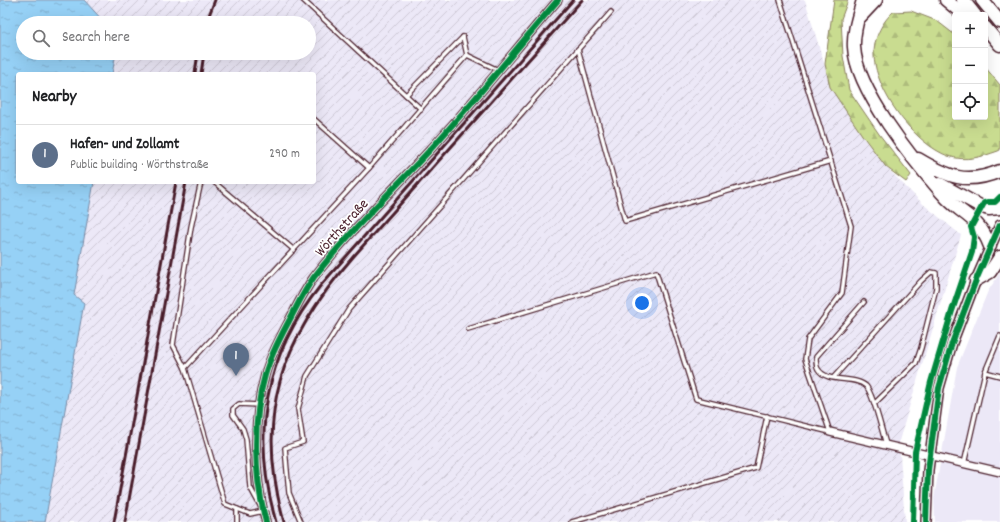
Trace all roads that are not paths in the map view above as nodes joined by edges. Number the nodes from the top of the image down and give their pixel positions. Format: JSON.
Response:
{"nodes":[{"id":1,"x":303,"y":0,"type":"edge"},
{"id":2,"x":558,"y":0,"type":"edge"},
{"id":3,"x":780,"y":0,"type":"edge"},
{"id":4,"x":863,"y":0,"type":"edge"},
{"id":5,"x":876,"y":0,"type":"edge"},
{"id":6,"x":946,"y":0,"type":"edge"},
{"id":7,"x":963,"y":0,"type":"edge"},
{"id":8,"x":982,"y":0,"type":"edge"},
{"id":9,"x":611,"y":12,"type":"dead end"},
{"id":10,"x":960,"y":12,"type":"edge"},
{"id":11,"x":973,"y":12,"type":"edge"},
{"id":12,"x":858,"y":20,"type":"junction"},
{"id":13,"x":1000,"y":22,"type":"edge"},
{"id":14,"x":578,"y":50,"type":"junction"},
{"id":15,"x":467,"y":55,"type":"junction"},
{"id":16,"x":498,"y":70,"type":"junction"},
{"id":17,"x":406,"y":95,"type":"junction"},
{"id":18,"x":421,"y":109,"type":"junction"},
{"id":19,"x":316,"y":121,"type":"edge"},
{"id":20,"x":912,"y":156,"type":"junction"},
{"id":21,"x":831,"y":161,"type":"junction"},
{"id":22,"x":369,"y":168,"type":"junction"},
{"id":23,"x":1000,"y":171,"type":"edge"},
{"id":24,"x":930,"y":178,"type":"junction"},
{"id":25,"x":200,"y":184,"type":"edge"},
{"id":26,"x":216,"y":184,"type":"edge"},
{"id":27,"x":1000,"y":208,"type":"edge"},
{"id":28,"x":1000,"y":225,"type":"edge"},
{"id":29,"x":990,"y":246,"type":"junction"},
{"id":30,"x":294,"y":250,"type":"junction"},
{"id":31,"x":1000,"y":257,"type":"edge"},
{"id":32,"x":976,"y":280,"type":"junction"},
{"id":33,"x":864,"y":302,"type":"dead end"},
{"id":34,"x":468,"y":329,"type":"dead end"},
{"id":35,"x":1000,"y":336,"type":"edge"},
{"id":36,"x":185,"y":368,"type":"junction"},
{"id":37,"x":985,"y":372,"type":"junction"},
{"id":38,"x":1000,"y":376,"type":"edge"},
{"id":39,"x":834,"y":378,"type":"junction"},
{"id":40,"x":874,"y":404,"type":"junction"},
{"id":41,"x":258,"y":405,"type":"junction"},
{"id":42,"x":767,"y":416,"type":"junction"},
{"id":43,"x":830,"y":432,"type":"junction"},
{"id":44,"x":887,"y":446,"type":"junction"},
{"id":45,"x":930,"y":455,"type":"junction"},
{"id":46,"x":964,"y":464,"type":"junction"},
{"id":47,"x":1000,"y":472,"type":"edge"},
{"id":48,"x":237,"y":509,"type":"junction"},
{"id":49,"x":263,"y":511,"type":"junction"},
{"id":50,"x":237,"y":522,"type":"edge"},
{"id":51,"x":266,"y":522,"type":"edge"},
{"id":52,"x":301,"y":522,"type":"edge"},
{"id":53,"x":572,"y":522,"type":"edge"},
{"id":54,"x":926,"y":522,"type":"edge"}],
"edges":[{"from":1,"to":17,"type":"lane"},
{"from":2,"to":16,"type":"street","name":"Wörthstraße"},
{"from":3,"to":21,"type":"lane"},
{"from":4,"to":12,"type":"highway"},
{"from":5,"to":12,"type":"highway"},
{"from":6,"to":10,"type":"highway"},
{"from":7,"to":11,"type":"highway"},
{"from":8,"to":13,"type":"highway"},
{"from":9,"to":14,"type":"lane"},
{"from":12,"to":20,"type":"highway"},
{"from":14,"to":21,"type":"lane"},
{"from":14,"to":52,"type":"lane"},
{"from":15,"to":16,"type":"lane"},
{"from":15,"to":17,"type":"lane"},
{"from":15,"to":18,"type":"lane"},
{"from":16,"to":41,"type":"street","name":"Wörthstraße"},
{"from":17,"to":18,"type":"lane"},
{"from":18,"to":22,"type":"lane"},
{"from":19,"to":22,"type":"lane"},
{"from":20,"to":23,"type":"highway"},
{"from":20,"to":24,"type":"highway"},
{"from":21,"to":43,"type":"lane"},
{"from":22,"to":30,"type":"lane"},
{"from":24,"to":27,"type":"highway"},
{"from":24,"to":29,"type":"highway"},
{"from":25,"to":36,"type":"lane"},
{"from":26,"to":30,"type":"lane"},
{"from":28,"to":29,"type":"street"},
{"from":29,"to":32,"type":"street"},
{"from":30,"to":36,"type":"lane"},
{"from":31,"to":32,"type":"highway"},
{"from":32,"to":45,"type":"street"},
{"from":33,"to":39,"type":"lane"},
{"from":34,"to":42,"type":"lane"},
{"from":35,"to":37,"type":"lane"},
{"from":36,"to":48,"type":"lane"},
{"from":37,"to":38,"type":"lane"},
{"from":37,"to":46,"type":"lane"},
{"from":39,"to":40,"type":"lane"},
{"from":39,"to":40,"type":"lane"},
{"from":40,"to":44,"type":"lane"},
{"from":41,"to":49,"type":"street","name":"Wörthstraße"},
{"from":41,"to":49,"type":"lane"},
{"from":42,"to":43,"type":"lane"},
{"from":42,"to":53,"type":"lane"},
{"from":43,"to":44,"type":"street"},
{"from":44,"to":45,"type":"street"},
{"from":45,"to":46,"type":"street"},
{"from":45,"to":54,"type":"street"},
{"from":46,"to":47,"type":"street"},
{"from":48,"to":49,"type":"lane"},
{"from":48,"to":50,"type":"lane"},
{"from":49,"to":51,"type":"street","name":"Wörthstraße"}]}
